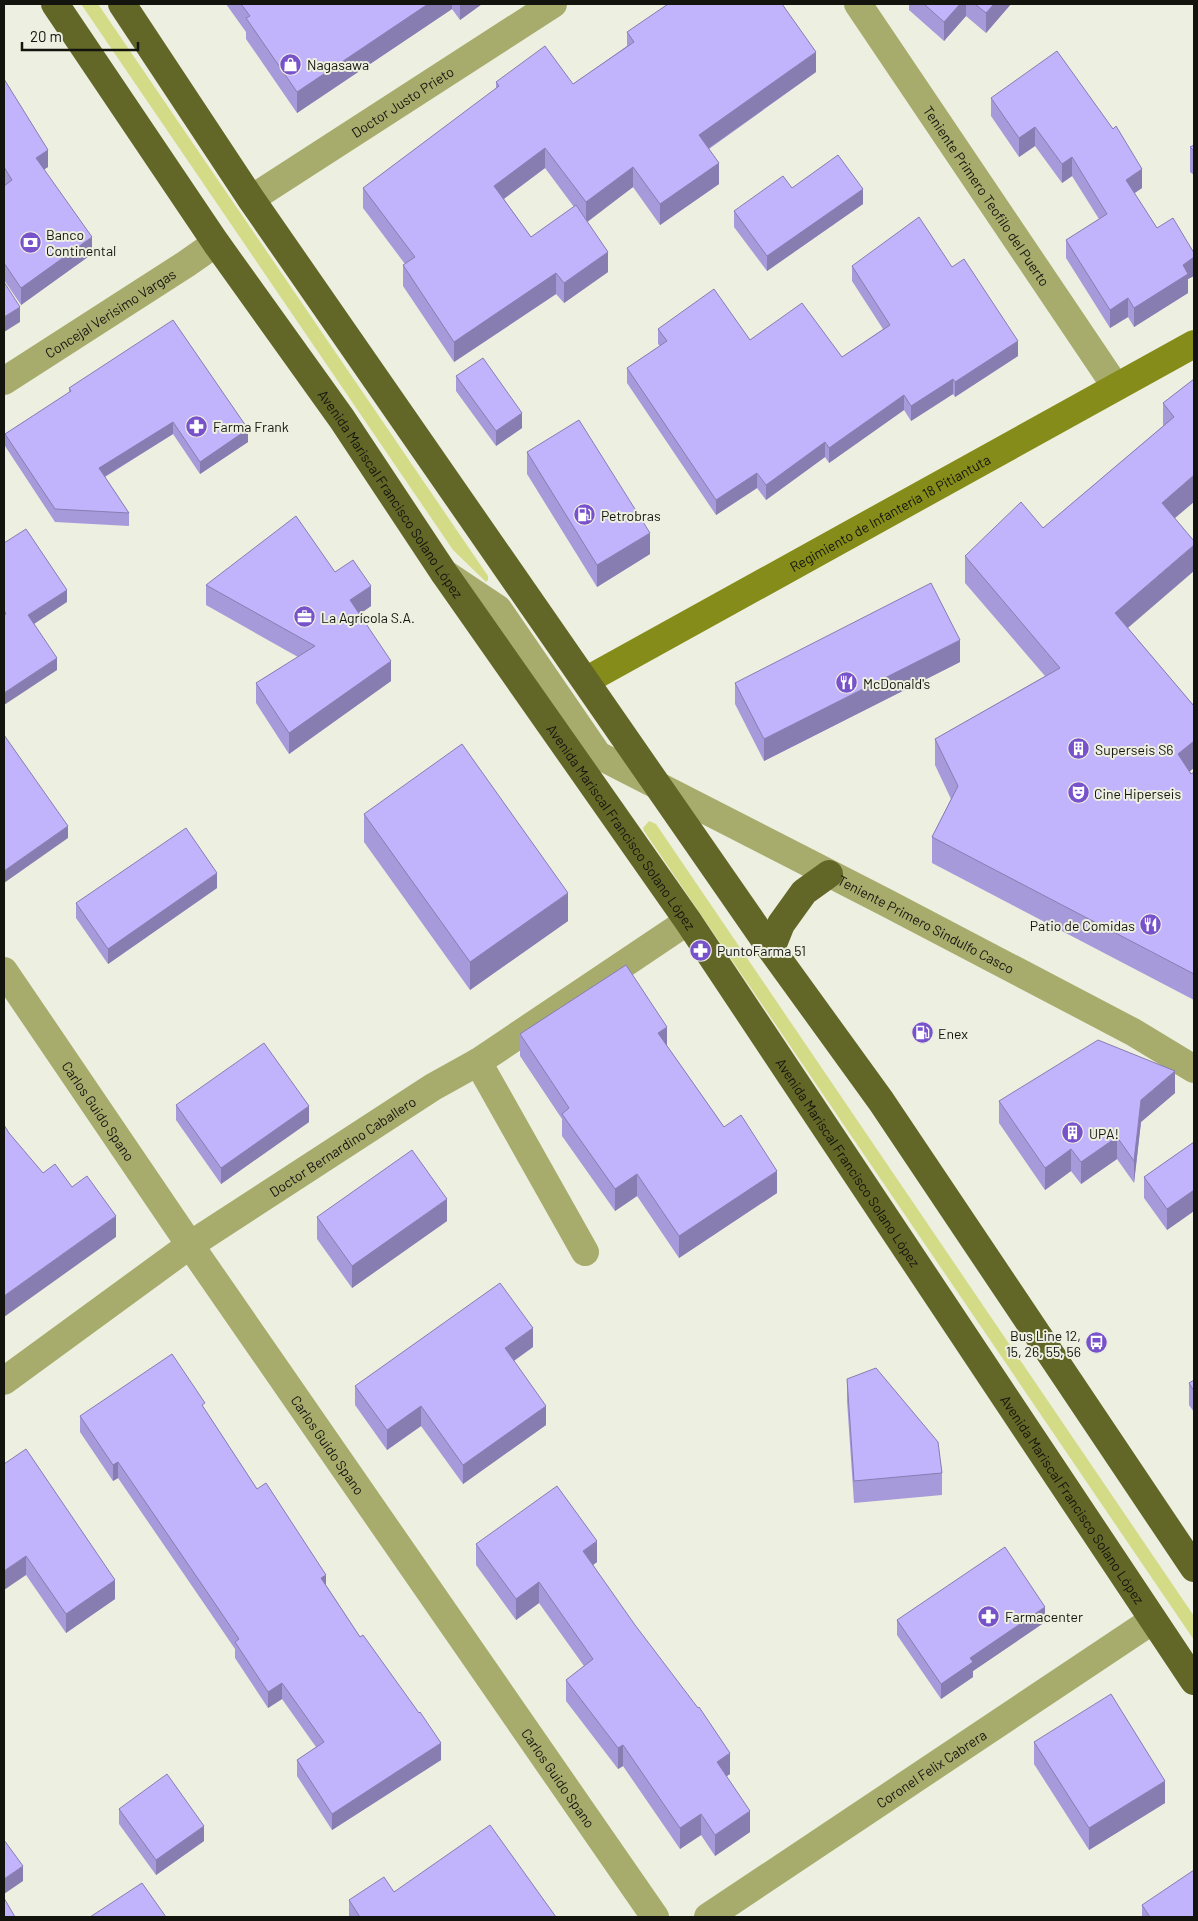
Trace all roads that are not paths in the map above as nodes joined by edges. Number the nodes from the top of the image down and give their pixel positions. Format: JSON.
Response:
{"nodes":[{"id":1,"x":55,"y":4,"type":"edge"},
{"id":2,"x":122,"y":4,"type":"edge"},
{"id":3,"x":553,"y":4,"type":"edge"},
{"id":4,"x":858,"y":4,"type":"edge"},
{"id":5,"x":251,"y":199,"type":"junction"},
{"id":6,"x":216,"y":243,"type":"junction"},
{"id":7,"x":1194,"y":344,"type":"edge"},
{"id":8,"x":4,"y":382,"type":"edge"},
{"id":9,"x":1116,"y":386,"type":"junction"},
{"id":10,"x":444,"y":573,"type":"junction"},
{"id":11,"x":587,"y":680,"type":"junction"},
{"id":12,"x":656,"y":784,"type":"junction"},
{"id":13,"x":829,"y":874,"type":"junction"},
{"id":14,"x":688,"y":921,"type":"junction"},
{"id":15,"x":771,"y":949,"type":"junction"},
{"id":16,"x":4,"y":971,"type":"edge"},
{"id":17,"x":478,"y":1062,"type":"junction"},
{"id":18,"x":1194,"y":1069,"type":"edge"},
{"id":19,"x":190,"y":1245,"type":"junction"},
{"id":20,"x":585,"y":1252,"type":"dead end"},
{"id":21,"x":4,"y":1381,"type":"edge"},
{"id":22,"x":1194,"y":1568,"type":"edge"},
{"id":23,"x":1153,"y":1620,"type":"junction"},
{"id":24,"x":1194,"y":1681,"type":"edge"},
{"id":25,"x":655,"y":1917,"type":"edge"},
{"id":26,"x":708,"y":1917,"type":"edge"}],
"edges":[{"from":1,"to":6,"type":"highway","name":"Avenida Mariscal Francisco Solano López"},
{"from":2,"to":5,"type":"highway"},
{"from":3,"to":5,"type":"street","name":"Doctor Justo Prieto"},
{"from":4,"to":9,"type":"street","name":"Teniente Primero Teofilo del Puerto"},
{"from":5,"to":11,"type":"highway"},
{"from":6,"to":8,"type":"street","name":"Concejal Verisimo Vargas"},
{"from":6,"to":10,"type":"highway","name":"Avenida Mariscal Francisco Solano López"},
{"from":7,"to":9,"type":"main road","name":"Regimiento de Infantería 18 Pitiantuta"},
{"from":9,"to":11,"type":"main road","name":"Regimiento de Infantería 18 Pitiantuta"},
{"from":10,"to":12,"type":"street","name":"Teniente Primero Sindulfo Casco"},
{"from":10,"to":14,"type":"highway","name":"Avenida Mariscal Francisco Solano López"},
{"from":11,"to":12,"type":"highway"},
{"from":12,"to":13,"type":"street","name":"Teniente Primero Sindulfo Casco"},
{"from":12,"to":15,"type":"highway"},
{"from":13,"to":15,"type":"highway"},
{"from":13,"to":18,"type":"street","name":"Teniente Primero Sindulfo Casco"},
{"from":14,"to":17,"type":"street","name":"Doctor Bernardino Caballero"},
{"from":14,"to":23,"type":"highway","name":"Avenida Mariscal Francisco Solano López"},
{"from":15,"to":22,"type":"highway"},
{"from":16,"to":19,"type":"street","name":"Carlos Guido Spano"},
{"from":17,"to":19,"type":"street","name":"Doctor Bernardino Caballero"},
{"from":17,"to":20,"type":"street"},
{"from":19,"to":21,"type":"street","name":"Doctor Bernardino Caballero"},
{"from":19,"to":25,"type":"street","name":"Carlos Guido Spano"},
{"from":23,"to":24,"type":"highway","name":"Avenida Mariscal Francisco Solano López"},
{"from":23,"to":26,"type":"street","name":"Coronel Felix Cabrera"}]}
